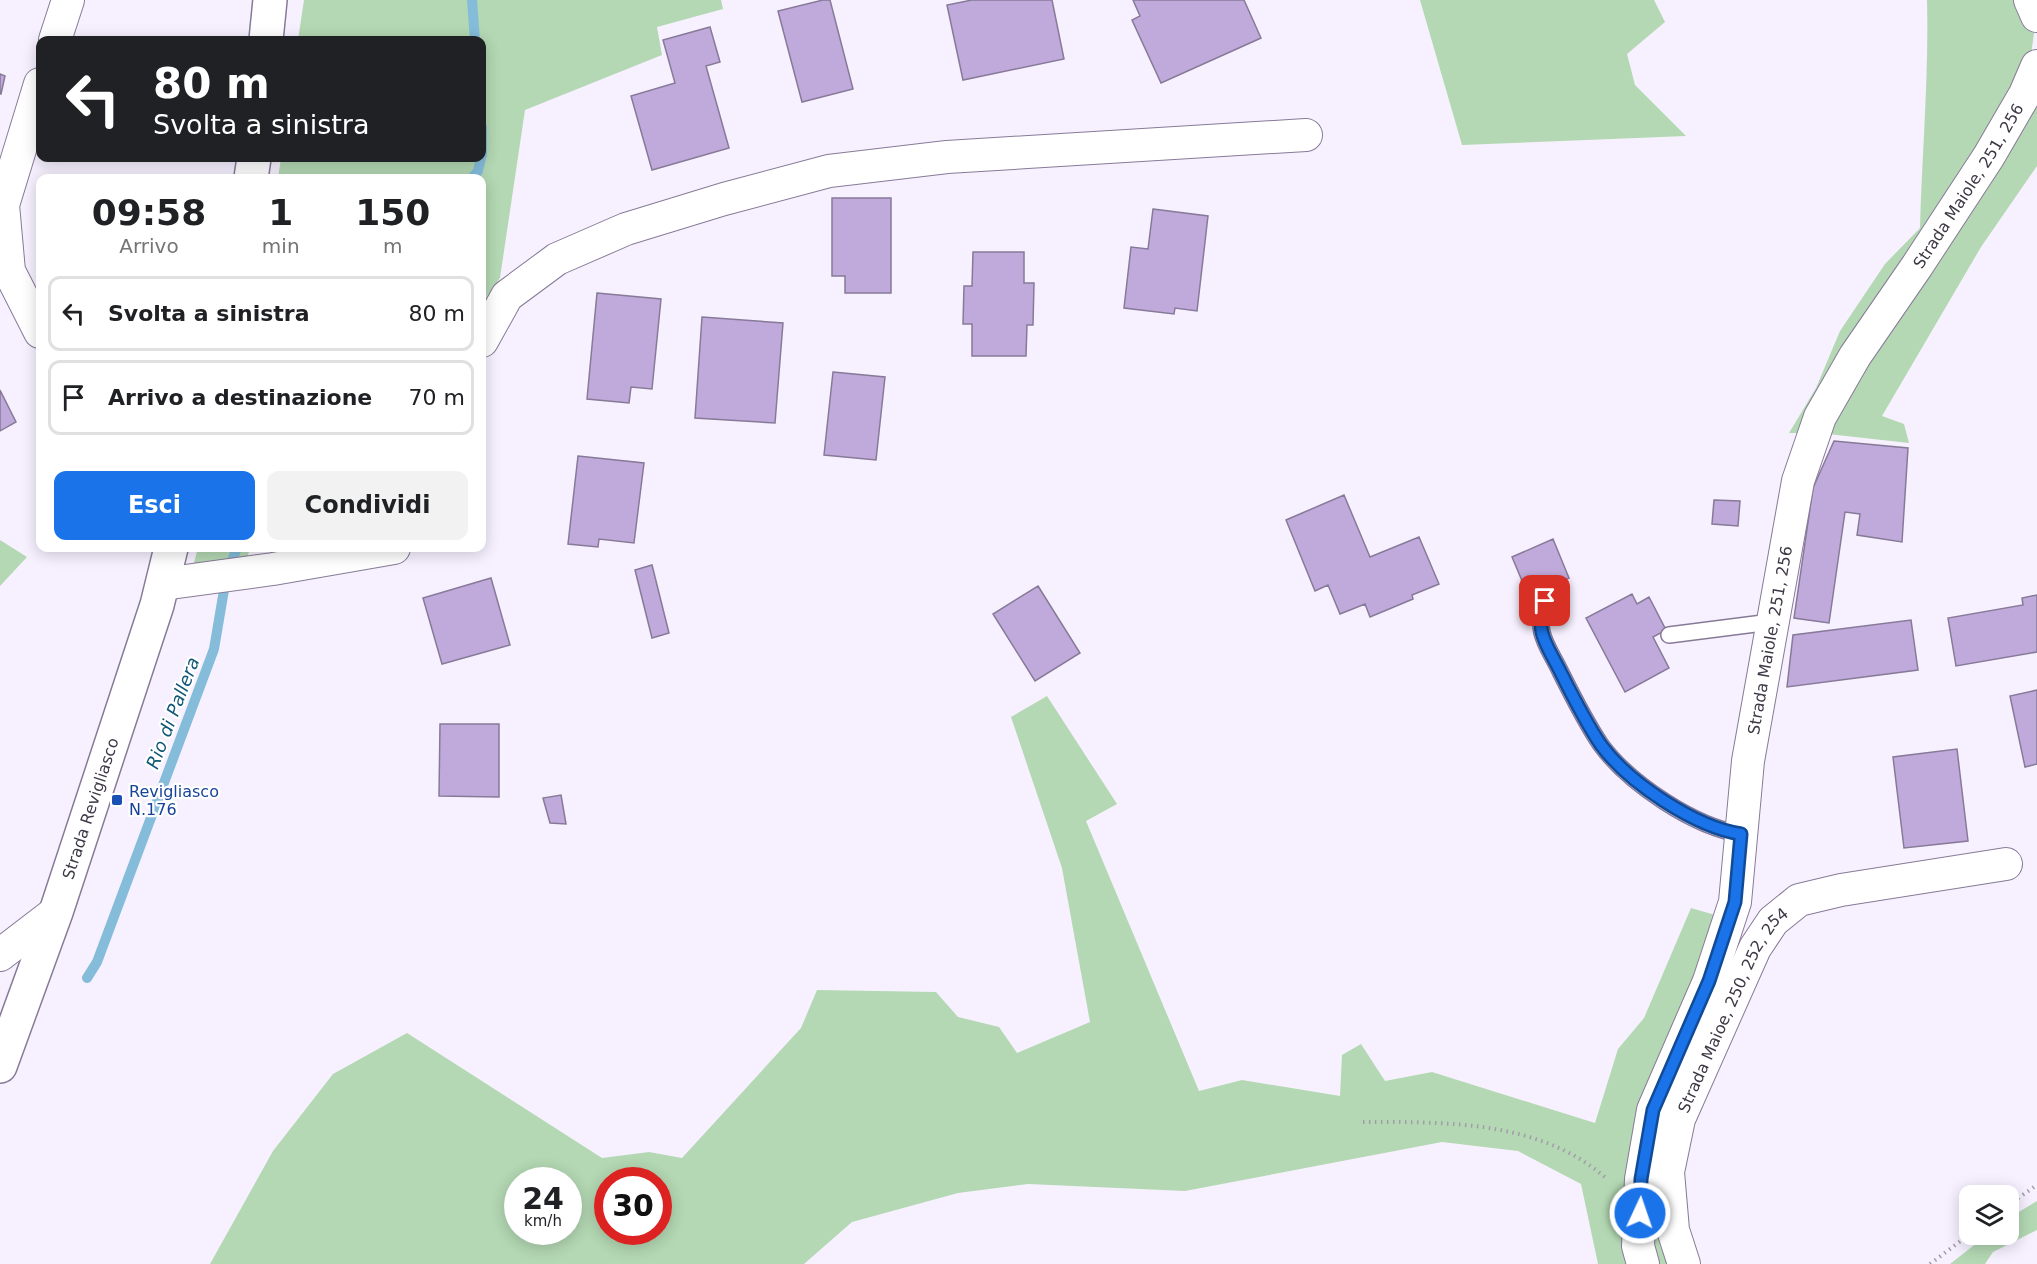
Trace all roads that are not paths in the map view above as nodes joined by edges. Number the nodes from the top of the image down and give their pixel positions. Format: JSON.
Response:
{"nodes":[{"id":1,"x":69,"y":0,"type":"edge"},
{"id":2,"x":270,"y":0,"type":"edge"},
{"id":3,"x":2030,"y":0,"type":"edge"},
{"id":4,"x":2037,"y":16,"type":"edge"},
{"id":5,"x":56,"y":36,"type":"edge"},
{"id":6,"x":266,"y":36,"type":"edge"},
{"id":7,"x":2036,"y":71,"type":"edge"},
{"id":8,"x":36,"y":97,"type":"edge"},
{"id":9,"x":1305,"y":135,"type":"dead end"},
{"id":10,"x":36,"y":324,"type":"edge"},
{"id":11,"x":486,"y":334,"type":"edge"},
{"id":12,"x":170,"y":552,"type":"edge"},
{"id":13,"x":371,"y":552,"type":"edge"},
{"id":14,"x":163,"y":584,"type":"junction"},
{"id":15,"x":1545,"y":601,"type":"dead end"},
{"id":16,"x":1771,"y":622,"type":"junction"},
{"id":17,"x":1669,"y":634,"type":"dead end"},
{"id":18,"x":1741,"y":834,"type":"junction"},
{"id":19,"x":2006,"y":864,"type":"dead end"},
{"id":20,"x":56,"y":912,"type":"junction"},
{"id":21,"x":0,"y":955,"type":"edge"},
{"id":22,"x":0,"y":1066,"type":"edge"},
{"id":23,"x":1643,"y":1264,"type":"edge"},
{"id":24,"x":1684,"y":1264,"type":"edge"}],
"edges":[{"from":1,"to":5,"type":"street"},
{"from":2,"to":6,"type":"street"},
{"from":3,"to":4,"type":"street"},
{"from":7,"to":16,"type":"street","name":"Strada Maiole, 251, 256"},
{"from":8,"to":10,"type":"street"},
{"from":9,"to":11,"type":"street"},
{"from":12,"to":14,"type":"street","name":"Strada Revigliasco"},
{"from":13,"to":14,"type":"street"},
{"from":14,"to":20,"type":"street","name":"Strada Revigliasco"},
{"from":15,"to":18,"type":"lane"},
{"from":16,"to":17,"type":"lane"},
{"from":16,"to":18,"type":"street","name":"Strada Maiole, 251, 256"},
{"from":18,"to":23,"type":"street","name":"Strada Maiole, 251, 256"},
{"from":19,"to":24,"type":"street","name":"Strada Maioe, 250, 252, 254"},
{"from":20,"to":21,"type":"street"},
{"from":20,"to":22,"type":"street","name":"Strada Revigliasco"}]}
